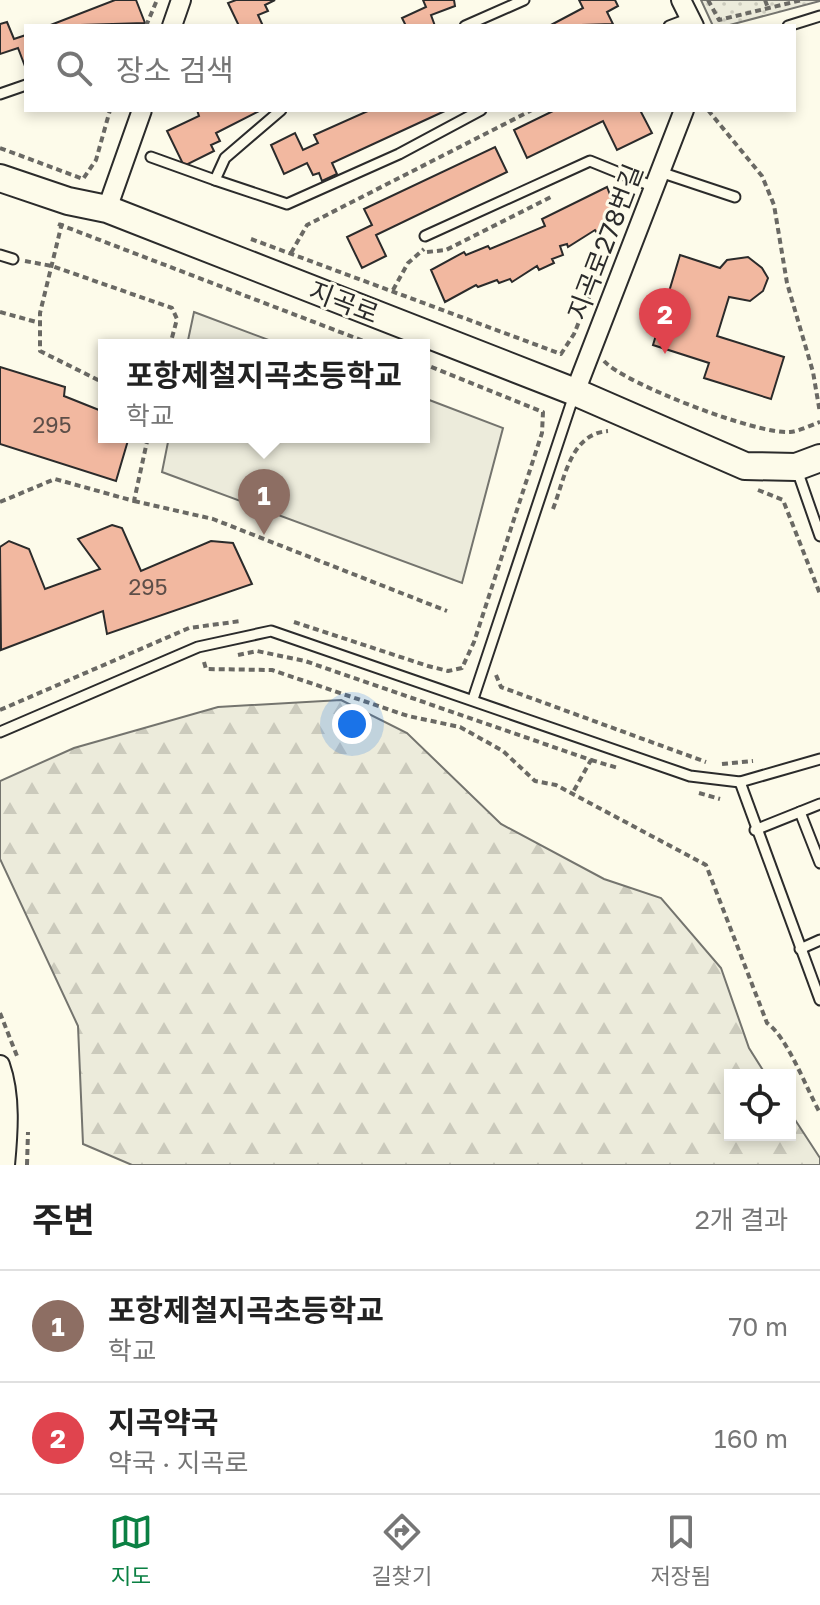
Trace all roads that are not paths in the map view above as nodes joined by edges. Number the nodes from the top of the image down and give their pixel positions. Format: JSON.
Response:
{"nodes":[{"id":1,"x":181,"y":0,"type":"edge"},
{"id":2,"x":524,"y":0,"type":"edge"},
{"id":3,"x":681,"y":0,"type":"edge"},
{"id":4,"x":820,"y":16,"type":"edge"},
{"id":5,"x":692,"y":22,"type":"edge"},
{"id":6,"x":174,"y":24,"type":"edge"},
{"id":7,"x":470,"y":24,"type":"edge"},
{"id":8,"x":794,"y":24,"type":"edge"},
{"id":9,"x":24,"y":86,"type":"edge"},
{"id":10,"x":0,"y":94,"type":"edge"},
{"id":11,"x":141,"y":112,"type":"edge"},
{"id":12,"x":279,"y":112,"type":"edge"},
{"id":13,"x":477,"y":112,"type":"edge"},
{"id":14,"x":683,"y":112,"type":"edge"},
{"id":15,"x":151,"y":157,"type":"dead end"},
{"id":16,"x":0,"y":178,"type":"edge"},
{"id":17,"x":215,"y":180,"type":"junction"},
{"id":18,"x":657,"y":180,"type":"junction"},
{"id":19,"x":735,"y":197,"type":"dead end"},
{"id":20,"x":107,"y":209,"type":"junction"},
{"id":21,"x":425,"y":236,"type":"road end"},
{"id":22,"x":0,"y":255,"type":"edge"},
{"id":23,"x":13,"y":259,"type":"road end"},
{"id":24,"x":575,"y":392,"type":"junction"},
{"id":25,"x":808,"y":462,"type":"edge"},
{"id":26,"x":820,"y":536,"type":"edge"},
{"id":27,"x":473,"y":699,"type":"junction"},
{"id":28,"x":0,"y":732,"type":"edge"},
{"id":29,"x":820,"y":759,"type":"edge"},
{"id":30,"x":740,"y":782,"type":"junction"},
{"id":31,"x":820,"y":804,"type":"edge"},
{"id":32,"x":800,"y":812,"type":"junction"},
{"id":33,"x":755,"y":830,"type":"junction"},
{"id":34,"x":820,"y":863,"type":"edge"},
{"id":35,"x":820,"y":940,"type":"edge"},
{"id":36,"x":800,"y":949,"type":"junction"},
{"id":37,"x":820,"y":1000,"type":"edge"},
{"id":38,"x":0,"y":1065,"type":"edge"},
{"id":39,"x":5,"y":1165,"type":"edge"}],
"edges":[{"from":1,"to":6,"type":"street"},
{"from":2,"to":7,"type":"lane"},
{"from":3,"to":5,"type":"street"},
{"from":4,"to":8,"type":"lane"},
{"from":9,"to":10,"type":"lane"},
{"from":11,"to":20,"type":"street"},
{"from":12,"to":17,"type":"lane"},
{"from":13,"to":17,"type":"lane"},
{"from":14,"to":18,"type":"street","name":"지곡로278번길"},
{"from":15,"to":17,"type":"lane"},
{"from":16,"to":20,"type":"main road","name":"지곡로"},
{"from":18,"to":19,"type":"lane"},
{"from":18,"to":21,"type":"lane"},
{"from":18,"to":24,"type":"street","name":"지곡로278번길"},
{"from":20,"to":24,"type":"main road","name":"지곡로"},
{"from":22,"to":23,"type":"lane"},
{"from":24,"to":25,"type":"main road","name":"지곡로"},
{"from":24,"to":27,"type":"lane"},
{"from":25,"to":26,"type":"lane"},
{"from":27,"to":28,"type":"lane"},
{"from":27,"to":30,"type":"lane"},
{"from":29,"to":30,"type":"lane"},
{"from":30,"to":33,"type":"lane"},
{"from":31,"to":32,"type":"lane"},
{"from":32,"to":33,"type":"lane"},
{"from":32,"to":34,"type":"lane"},
{"from":33,"to":36,"type":"lane"},
{"from":35,"to":36,"type":"lane"},
{"from":36,"to":37,"type":"lane"},
{"from":38,"to":39,"type":"street"}]}
